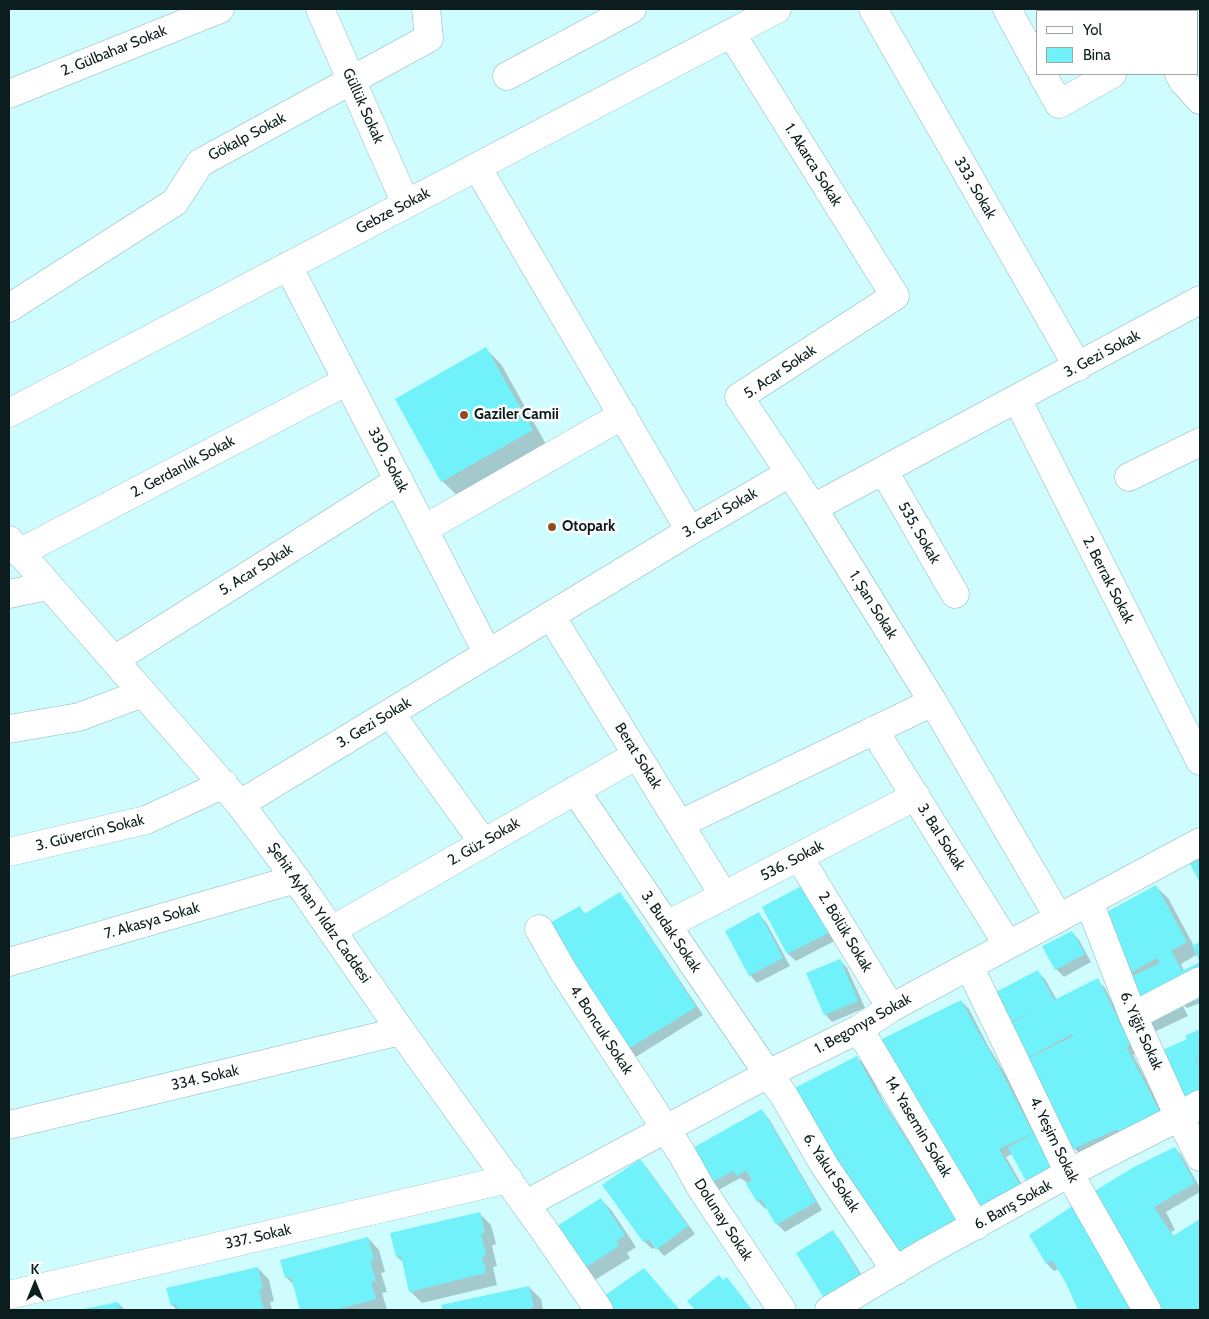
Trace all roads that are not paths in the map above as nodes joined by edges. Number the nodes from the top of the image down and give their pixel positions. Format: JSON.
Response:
{"nodes":[{"id":1,"x":220,"y":9,"type":"edge"},
{"id":2,"x":320,"y":9,"type":"edge"},
{"id":3,"x":426,"y":9,"type":"edge"},
{"id":4,"x":632,"y":9,"type":"edge"},
{"id":5,"x":777,"y":9,"type":"edge"},
{"id":6,"x":873,"y":9,"type":"edge"},
{"id":7,"x":1007,"y":9,"type":"edge"},
{"id":8,"x":731,"y":33,"type":"junction"},
{"id":9,"x":1036,"y":62,"type":"edge"},
{"id":10,"x":1043,"y":75,"type":"edge"},
{"id":11,"x":1110,"y":75,"type":"edge"},
{"id":12,"x":1180,"y":75,"type":"edge"},
{"id":13,"x":507,"y":76,"type":"dead end"},
{"id":14,"x":352,"y":80,"type":"junction"},
{"id":15,"x":9,"y":94,"type":"edge"},
{"id":16,"x":1200,"y":100,"type":"edge"},
{"id":17,"x":477,"y":167,"type":"junction"},
{"id":18,"x":406,"y":204,"type":"junction"},
{"id":19,"x":288,"y":266,"type":"junction"},
{"id":20,"x":895,"y":296,"type":"joint"},
{"id":21,"x":1200,"y":300,"type":"edge"},
{"id":22,"x":9,"y":308,"type":"edge"},
{"id":23,"x":1078,"y":367,"type":"junction"},
{"id":24,"x":347,"y":381,"type":"junction"},
{"id":25,"x":1017,"y":400,"type":"junction"},
{"id":26,"x":9,"y":413,"type":"edge"},
{"id":27,"x":623,"y":415,"type":"junction"},
{"id":28,"x":1200,"y":442,"type":"edge"},
{"id":29,"x":884,"y":471,"type":"junction"},
{"id":30,"x":790,"y":473,"type":"junction"},
{"id":31,"x":1130,"y":477,"type":"dead end"},
{"id":32,"x":398,"y":480,"type":"junction"},
{"id":33,"x":813,"y":508,"type":"junction"},
{"id":34,"x":424,"y":529,"type":"junction"},
{"id":35,"x":690,"y":530,"type":"junction"},
{"id":36,"x":14,"y":547,"type":"edge"},
{"id":37,"x":48,"y":586,"type":"junction"},
{"id":38,"x":9,"y":594,"type":"edge"},
{"id":39,"x":955,"y":594,"type":"dead end"},
{"id":40,"x":551,"y":616,"type":"junction"},
{"id":41,"x":488,"y":654,"type":"junction"},
{"id":42,"x":114,"y":660,"type":"junction"},
{"id":43,"x":143,"y":693,"type":"junction"},
{"id":44,"x":933,"y":702,"type":"junction"},
{"id":45,"x":390,"y":713,"type":"junction"},
{"id":46,"x":9,"y":729,"type":"edge"},
{"id":47,"x":874,"y":730,"type":"junction"},
{"id":48,"x":637,"y":755,"type":"junction"},
{"id":49,"x":1200,"y":761,"type":"edge"},
{"id":50,"x":575,"y":790,"type":"junction"},
{"id":51,"x":232,"y":794,"type":"junction"},
{"id":52,"x":916,"y":796,"type":"junction"},
{"id":53,"x":680,"y":824,"type":"junction"},
{"id":54,"x":483,"y":842,"type":"junction"},
{"id":55,"x":1200,"y":842,"type":"edge"},
{"id":56,"x":9,"y":852,"type":"edge"},
{"id":57,"x":799,"y":857,"type":"junction"},
{"id":58,"x":296,"y":879,"type":"junction"},
{"id":59,"x":724,"y":896,"type":"junction"},
{"id":60,"x":1089,"y":902,"type":"junction"},
{"id":61,"x":1058,"y":918,"type":"junction"},
{"id":62,"x":667,"y":926,"type":"junction"},
{"id":63,"x":539,"y":929,"type":"dead end"},
{"id":64,"x":332,"y":930,"type":"junction"},
{"id":65,"x":1008,"y":945,"type":"junction"},
{"id":66,"x":9,"y":962,"type":"edge"},
{"id":67,"x":969,"y":966,"type":"junction"},
{"id":68,"x":1200,"y":981,"type":"edge"},
{"id":69,"x":890,"y":1008,"type":"junction"},
{"id":70,"x":1133,"y":1016,"type":"junction"},
{"id":71,"x":859,"y":1028,"type":"junction"},
{"id":72,"x":401,"y":1031,"type":"junction"},
{"id":73,"x":768,"y":1074,"type":"junction"},
{"id":74,"x":1190,"y":1111,"type":"edge"},
{"id":75,"x":9,"y":1125,"type":"edge"},
{"id":76,"x":665,"y":1130,"type":"junction"},
{"id":77,"x":1200,"y":1157,"type":"edge"},
{"id":78,"x":1069,"y":1173,"type":"junction"},
{"id":79,"x":508,"y":1179,"type":"junction"},
{"id":80,"x":526,"y":1204,"type":"junction"},
{"id":81,"x":976,"y":1226,"type":"junction"},
{"id":82,"x":896,"y":1272,"type":"junction"},
{"id":83,"x":9,"y":1295,"type":"edge"},
{"id":84,"x":599,"y":1310,"type":"edge"},
{"id":85,"x":782,"y":1310,"type":"edge"},
{"id":86,"x":829,"y":1310,"type":"edge"},
{"id":87,"x":1147,"y":1310,"type":"edge"}],
"edges":[{"from":1,"to":15,"type":"street","name":"2. Gülbahar Sokak"},
{"from":2,"to":14,"type":"street","name":"Güllük Sokak"},
{"from":3,"to":14,"type":"street","name":"Gökalp Sokak"},
{"from":4,"to":13,"type":"street"},
{"from":5,"to":8,"type":"street","name":"Gebze Sokak"},
{"from":6,"to":23,"type":"street","name":"333. Sokak"},
{"from":7,"to":9,"type":"street"},
{"from":8,"to":17,"type":"street","name":"Gebze Sokak"},
{"from":8,"to":20,"type":"street","name":"1. Akarca Sokak"},
{"from":10,"to":11,"type":"street"},
{"from":12,"to":16,"type":"street"},
{"from":14,"to":18,"type":"street","name":"Güllük Sokak"},
{"from":14,"to":22,"type":"street","name":"Gökalp Sokak"},
{"from":17,"to":18,"type":"street","name":"Gebze Sokak"},
{"from":17,"to":27,"type":"street"},
{"from":18,"to":19,"type":"street","name":"Gebze Sokak"},
{"from":19,"to":24,"type":"street","name":"330. Sokak"},
{"from":19,"to":26,"type":"street","name":"Gebze Sokak"},
{"from":20,"to":30,"type":"street","name":"5. Acar Sokak"},
{"from":21,"to":23,"type":"street","name":"3. Gezi Sokak"},
{"from":23,"to":25,"type":"street","name":"3. Gezi Sokak"},
{"from":24,"to":32,"type":"street","name":"330. Sokak"},
{"from":24,"to":36,"type":"street","name":"2. Gerdanlık Sokak"},
{"from":25,"to":29,"type":"street","name":"3. Gezi Sokak"},
{"from":25,"to":49,"type":"street","name":"2. Berrak Sokak"},
{"from":27,"to":34,"type":"street"},
{"from":27,"to":35,"type":"street"},
{"from":28,"to":31,"type":"street"},
{"from":29,"to":33,"type":"street","name":"3. Gezi Sokak"},
{"from":29,"to":39,"type":"street","name":"535. Sokak"},
{"from":30,"to":33,"type":"street"},
{"from":30,"to":35,"type":"street","name":"3. Gezi Sokak"},
{"from":32,"to":34,"type":"street","name":"330. Sokak"},
{"from":32,"to":42,"type":"street","name":"5. Acar Sokak"},
{"from":33,"to":44,"type":"street","name":"1. Şan Sokak"},
{"from":34,"to":41,"type":"street","name":"330. Sokak"},
{"from":35,"to":40,"type":"street","name":"3. Gezi Sokak"},
{"from":36,"to":37,"type":"street","name":"Şehit Ayhan Yıldız Caddesi"},
{"from":37,"to":38,"type":"street"},
{"from":37,"to":42,"type":"street","name":"Şehit Ayhan Yıldız Caddesi"},
{"from":40,"to":41,"type":"street","name":"3. Gezi Sokak"},
{"from":40,"to":48,"type":"street","name":"Berat Sokak"},
{"from":41,"to":45,"type":"street","name":"3. Gezi Sokak"},
{"from":42,"to":43,"type":"street","name":"Şehit Ayhan Yıldız Caddesi"},
{"from":43,"to":46,"type":"street"},
{"from":43,"to":51,"type":"street","name":"Şehit Ayhan Yıldız Caddesi"},
{"from":44,"to":47,"type":"street"},
{"from":44,"to":61,"type":"street","name":"1. Şan Sokak"},
{"from":45,"to":51,"type":"street","name":"3. Gezi Sokak"},
{"from":45,"to":54,"type":"street"},
{"from":47,"to":52,"type":"street","name":"3. Bal Sokak"},
{"from":47,"to":53,"type":"street"},
{"from":48,"to":50,"type":"street","name":"2. Güz Sokak"},
{"from":48,"to":53,"type":"street","name":"Berat Sokak"},
{"from":50,"to":54,"type":"street","name":"2. Güz Sokak"},
{"from":50,"to":62,"type":"street","name":"3. Budak Sokak"},
{"from":51,"to":56,"type":"street","name":"3. Güvercin Sokak"},
{"from":51,"to":58,"type":"street","name":"Şehit Ayhan Yıldız Caddesi"},
{"from":52,"to":57,"type":"street","name":"536. Sokak"},
{"from":52,"to":65,"type":"street","name":"3. Bal Sokak"},
{"from":53,"to":59,"type":"street","name":"Berat Sokak"},
{"from":54,"to":64,"type":"street","name":"2. Güz Sokak"},
{"from":55,"to":60,"type":"street","name":"1. Begonya Sokak"},
{"from":57,"to":59,"type":"street","name":"536. Sokak"},
{"from":57,"to":69,"type":"street","name":"2. Bölük Sokak"},
{"from":58,"to":64,"type":"street","name":"Şehit Ayhan Yıldız Caddesi"},
{"from":58,"to":66,"type":"street","name":"7. Akasya Sokak"},
{"from":59,"to":62,"type":"street","name":"536. Sokak"},
{"from":60,"to":61,"type":"street","name":"1. Begonya Sokak"},
{"from":60,"to":70,"type":"street","name":"6. Yiğit Sokak"},
{"from":61,"to":65,"type":"street","name":"1. Begonya Sokak"},
{"from":62,"to":73,"type":"street","name":"3. Budak Sokak"},
{"from":63,"to":76,"type":"street","name":"4. Boncuk Sokak"},
{"from":64,"to":72,"type":"street","name":"Şehit Ayhan Yıldız Caddesi"},
{"from":65,"to":67,"type":"street","name":"1. Begonya Sokak"},
{"from":67,"to":69,"type":"street","name":"1. Begonya Sokak"},
{"from":67,"to":78,"type":"street","name":"4. Yeşim Sokak"},
{"from":68,"to":70,"type":"street"},
{"from":69,"to":71,"type":"street","name":"1. Begonya Sokak"},
{"from":70,"to":74,"type":"street","name":"6. Yiğit Sokak"},
{"from":71,"to":73,"type":"street","name":"1. Begonya Sokak"},
{"from":71,"to":81,"type":"street","name":"14. Yasemin Sokak"},
{"from":72,"to":75,"type":"street","name":"334. Sokak"},
{"from":72,"to":79,"type":"street","name":"Şehit Ayhan Yıldız Caddesi"},
{"from":73,"to":76,"type":"street","name":"1. Begonya Sokak"},
{"from":73,"to":82,"type":"street","name":"6. Yakut Sokak"},
{"from":74,"to":77,"type":"street","name":"6. Yiğit Sokak"},
{"from":74,"to":78,"type":"street","name":"6. Barış Sokak"},
{"from":76,"to":80,"type":"street","name":"1. Begonya Sokak"},
{"from":76,"to":85,"type":"street","name":"Dolunay Sokak"},
{"from":78,"to":81,"type":"street","name":"6. Barış Sokak"},
{"from":78,"to":87,"type":"street","name":"4. Yeşim Sokak"},
{"from":79,"to":80,"type":"street","name":"Şehit Ayhan Yıldız Caddesi"},
{"from":79,"to":83,"type":"street","name":"337. Sokak"},
{"from":80,"to":84,"type":"street","name":"Şehit Ayhan Yıldız Caddesi"},
{"from":81,"to":82,"type":"street","name":"6. Barış Sokak"},
{"from":82,"to":86,"type":"street","name":"6. Barış Sokak"}]}
